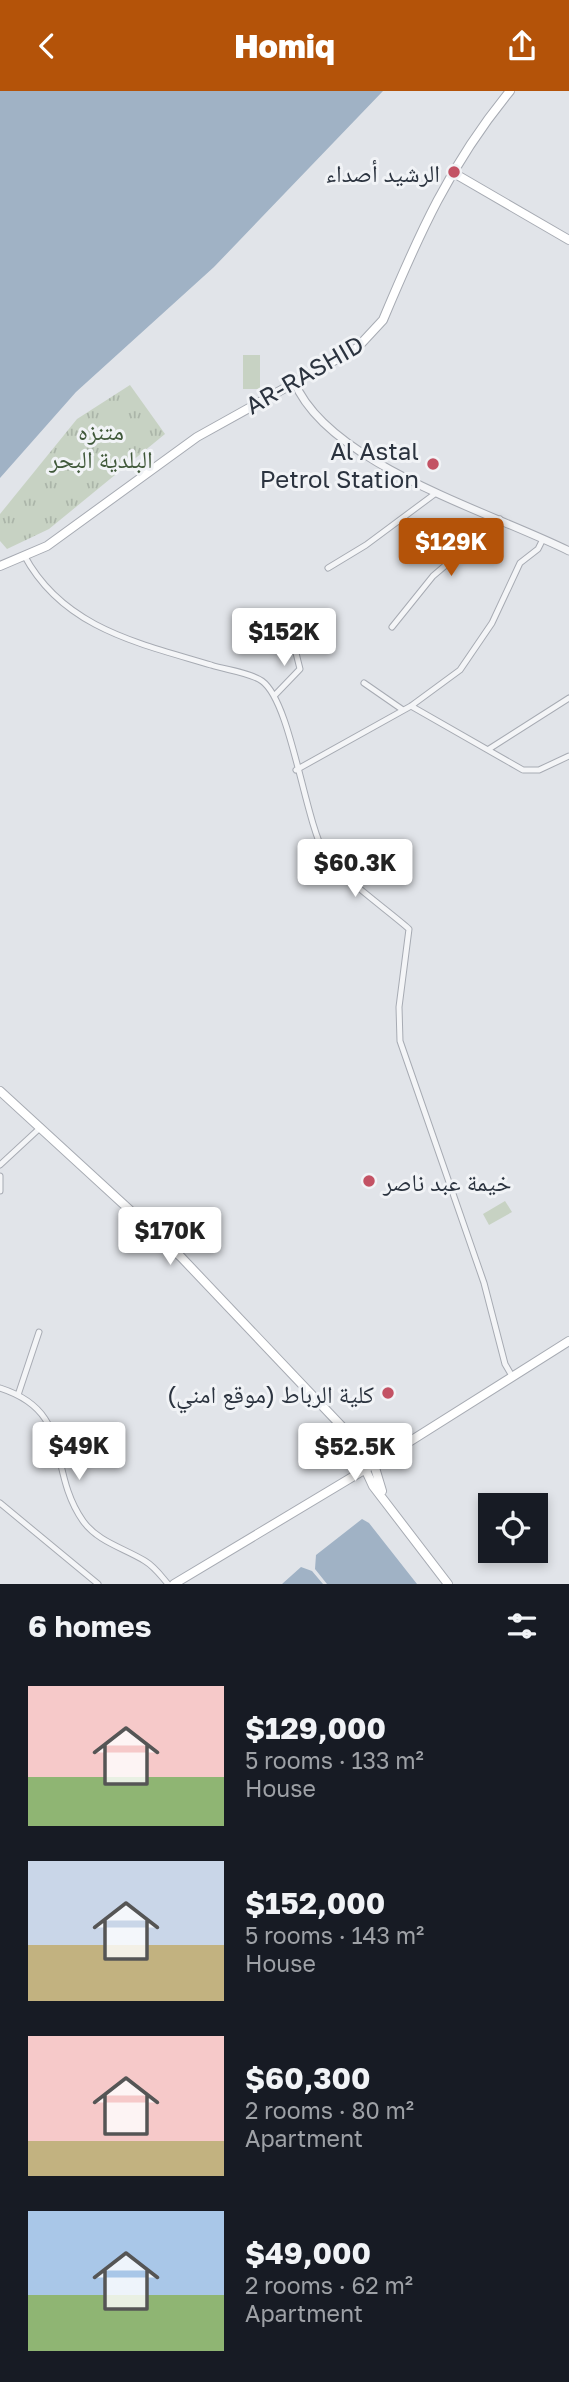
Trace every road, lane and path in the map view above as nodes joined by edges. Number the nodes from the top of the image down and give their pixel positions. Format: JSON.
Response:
{"nodes":[{"id":1,"x":510,"y":91,"type":"edge"},
{"id":2,"x":452,"y":172,"type":"junction"},
{"id":3,"x":569,"y":240,"type":"edge"},
{"id":4,"x":294,"y":381,"type":"junction"},
{"id":5,"x":436,"y":493,"type":"junction"},
{"id":6,"x":500,"y":519,"type":"junction"},
{"id":7,"x":543,"y":539,"type":"junction"},
{"id":8,"x":569,"y":551,"type":"edge"},
{"id":9,"x":24,"y":555,"type":"junction"},
{"id":10,"x":0,"y":566,"type":"edge"},
{"id":11,"x":328,"y":568,"type":"dead end"},
{"id":12,"x":392,"y":627,"type":"dead end"},
{"id":13,"x":282,"y":639,"type":"dead end"},
{"id":14,"x":365,"y":683,"type":"dead end"},
{"id":15,"x":275,"y":695,"type":"junction"},
{"id":16,"x":569,"y":698,"type":"edge"},
{"id":17,"x":411,"y":706,"type":"junction"},
{"id":18,"x":403,"y":711,"type":"junction"},
{"id":19,"x":489,"y":749,"type":"junction"},
{"id":20,"x":569,"y":756,"type":"edge"},
{"id":21,"x":296,"y":770,"type":"junction"},
{"id":22,"x":0,"y":1091,"type":"edge"},
{"id":23,"x":41,"y":1127,"type":"junction"},
{"id":24,"x":0,"y":1165,"type":"edge"},
{"id":25,"x":0,"y":1176,"type":"edge"},
{"id":26,"x":0,"y":1191,"type":"edge"},
{"id":27,"x":39,"y":1332,"type":"dead end"},
{"id":28,"x":569,"y":1341,"type":"edge"},
{"id":29,"x":513,"y":1376,"type":"junction"},
{"id":30,"x":0,"y":1388,"type":"edge"},
{"id":31,"x":18,"y":1395,"type":"junction"},
{"id":32,"x":349,"y":1434,"type":"junction"},
{"id":33,"x":374,"y":1464,"type":"junction"},
{"id":34,"x":364,"y":1470,"type":"junction"},
{"id":35,"x":0,"y":1503,"type":"edge"},
{"id":36,"x":394,"y":1511,"type":"junction"},
{"id":37,"x":98,"y":1584,"type":"edge"},
{"id":38,"x":168,"y":1584,"type":"edge"},
{"id":39,"x":174,"y":1584,"type":"edge"},
{"id":40,"x":449,"y":1584,"type":"edge"}],
"edges":[{"from":1,"to":2,"type":"main road","name":"AR-RASHID"},
{"from":2,"to":3,"type":"main road"},
{"from":2,"to":4,"type":"main road","name":"AR-RASHID"},
{"from":4,"to":5,"type":"street"},
{"from":4,"to":9,"type":"main road","name":"AR-RASHID"},
{"from":5,"to":6,"type":"street"},
{"from":5,"to":11,"type":"street"},
{"from":6,"to":7,"type":"street"},
{"from":6,"to":12,"type":"street"},
{"from":7,"to":8,"type":"street"},
{"from":7,"to":17,"type":"street"},
{"from":9,"to":10,"type":"main road","name":"AR-RASHID"},
{"from":9,"to":15,"type":"street"},
{"from":13,"to":15,"type":"street"},
{"from":14,"to":18,"type":"street"},
{"from":15,"to":21,"type":"street"},
{"from":16,"to":19,"type":"street"},
{"from":17,"to":18,"type":"street"},
{"from":17,"to":19,"type":"street"},
{"from":18,"to":21,"type":"street"},
{"from":19,"to":20,"type":"street"},
{"from":21,"to":29,"type":"street"},
{"from":22,"to":23,"type":"main road"},
{"from":23,"to":24,"type":"street"},
{"from":23,"to":32,"type":"main road"},
{"from":25,"to":26,"type":"street"},
{"from":27,"to":31,"type":"street"},
{"from":28,"to":29,"type":"main road"},
{"from":29,"to":33,"type":"main road"},
{"from":30,"to":31,"type":"street"},
{"from":31,"to":38,"type":"street"},
{"from":32,"to":33,"type":"main road"},
{"from":32,"to":34,"type":"main road"},
{"from":33,"to":34,"type":"main road"},
{"from":33,"to":36,"type":"main road"},
{"from":34,"to":36,"type":"main road"},
{"from":34,"to":39,"type":"main road"},
{"from":35,"to":37,"type":"street"},
{"from":36,"to":40,"type":"main road"}]}
